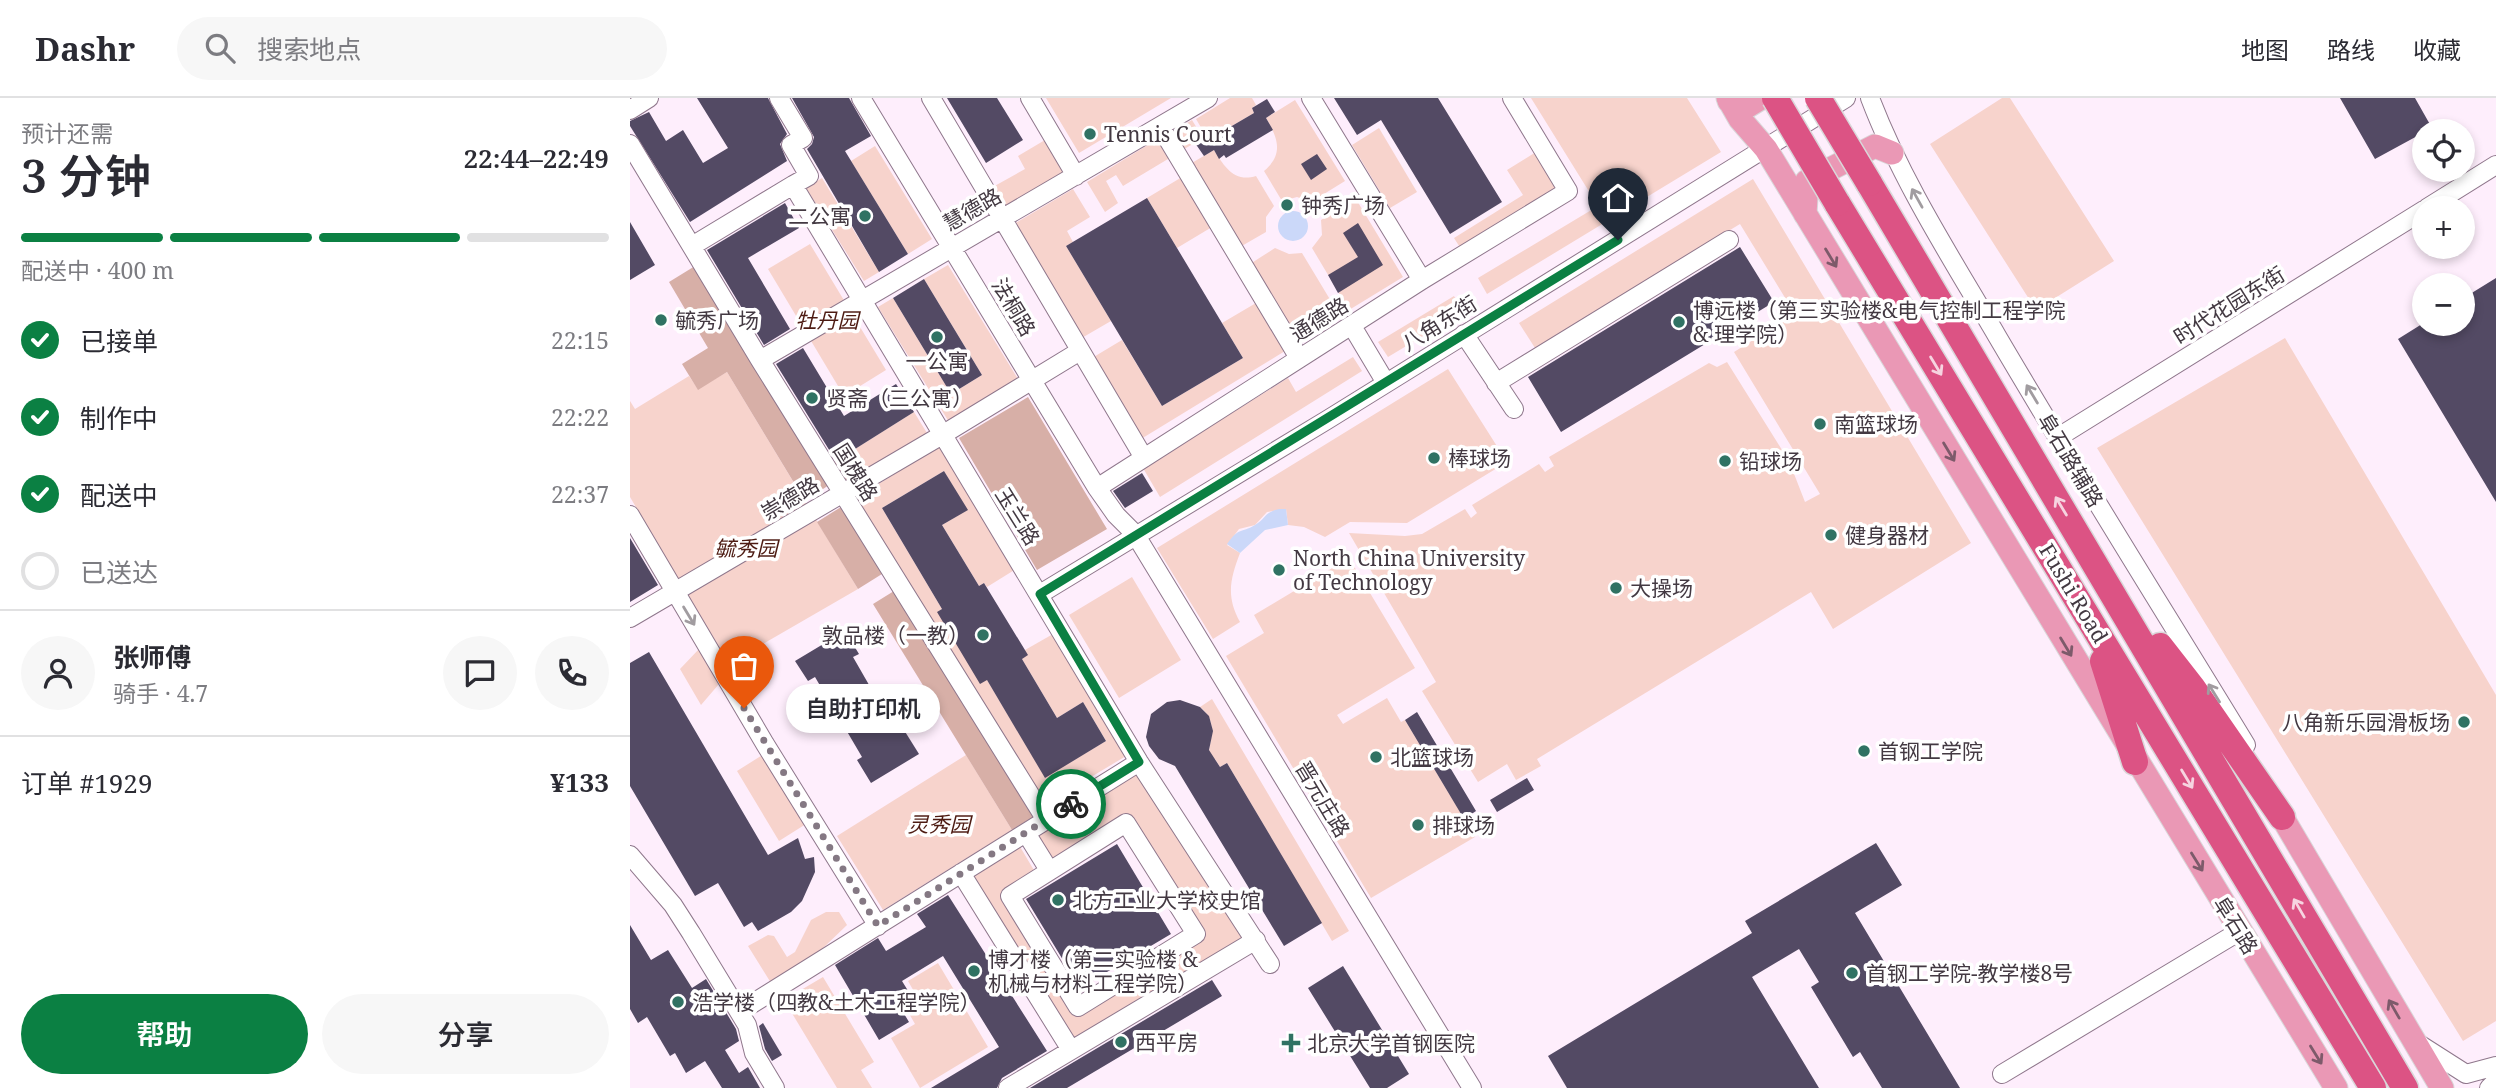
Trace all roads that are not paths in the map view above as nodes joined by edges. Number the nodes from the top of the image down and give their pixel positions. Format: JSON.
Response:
{"nodes":[{"id":1,"x":649,"y":98,"type":"edge"},
{"id":2,"x":779,"y":98,"type":"edge"},
{"id":3,"x":861,"y":98,"type":"edge"},
{"id":4,"x":931,"y":98,"type":"edge"},
{"id":5,"x":1030,"y":98,"type":"edge"},
{"id":6,"x":1208,"y":98,"type":"edge"},
{"id":7,"x":1311,"y":98,"type":"edge"},
{"id":8,"x":1512,"y":98,"type":"edge"},
{"id":9,"x":1761,"y":98,"type":"edge"},
{"id":10,"x":1774,"y":98,"type":"edge"},
{"id":11,"x":1818,"y":98,"type":"edge"},
{"id":12,"x":1846,"y":98,"type":"edge"},
{"id":13,"x":1870,"y":98,"type":"edge"},
{"id":14,"x":1729,"y":99,"type":"edge"},
{"id":15,"x":630,"y":110,"type":"edge"},
{"id":16,"x":1160,"y":126,"type":"junction"},
{"id":17,"x":630,"y":145,"type":"edge"},
{"id":18,"x":1766,"y":149,"type":"junction"},
{"id":19,"x":1892,"y":153,"type":"junction"},
{"id":20,"x":2496,"y":165,"type":"edge"},
{"id":21,"x":1187,"y":171,"type":"dead end"},
{"id":22,"x":1076,"y":176,"type":"junction"},
{"id":23,"x":793,"y":185,"type":"junction"},
{"id":24,"x":2446,"y":196,"type":"edge"},
{"id":25,"x":1805,"y":214,"type":"junction"},
{"id":26,"x":2412,"y":217,"type":"edge"},
{"id":27,"x":1002,"y":218,"type":"junction"},
{"id":28,"x":1728,"y":240,"type":"dead end"},
{"id":29,"x":692,"y":246,"type":"junction"},
{"id":30,"x":951,"y":247,"type":"junction"},
{"id":31,"x":1422,"y":280,"type":"junction"},
{"id":32,"x":861,"y":300,"type":"junction"},
{"id":33,"x":1352,"y":326,"type":"junction"},
{"id":34,"x":1464,"y":334,"type":"junction"},
{"id":35,"x":1080,"y":351,"type":"junction"},
{"id":36,"x":1299,"y":358,"type":"junction"},
{"id":37,"x":760,"y":360,"type":"junction"},
{"id":38,"x":1032,"y":380,"type":"junction"},
{"id":39,"x":1385,"y":383,"type":"junction"},
{"id":40,"x":1496,"y":383,"type":"junction"},
{"id":41,"x":1514,"y":410,"type":"dead end"},
{"id":42,"x":942,"y":435,"type":"junction"},
{"id":43,"x":2057,"y":438,"type":"junction"},
{"id":44,"x":1144,"y":458,"type":"junction"},
{"id":45,"x":1097,"y":488,"type":"junction"},
{"id":46,"x":842,"y":493,"type":"junction"},
{"id":47,"x":630,"y":515,"type":"edge"},
{"id":48,"x":1135,"y":534,"type":"junction"},
{"id":49,"x":2096,"y":564,"type":"junction"},
{"id":50,"x":675,"y":592,"type":"junction"},
{"id":51,"x":1040,"y":594,"type":"junction"},
{"id":52,"x":2088,"y":616,"type":"junction"},
{"id":53,"x":630,"y":618,"type":"edge"},
{"id":54,"x":1139,"y":762,"type":"junction"},
{"id":55,"x":2136,"y":762,"type":"junction"},
{"id":56,"x":2282,"y":817,"type":"junction"},
{"id":57,"x":1046,"y":820,"type":"junction"},
{"id":58,"x":1026,"y":833,"type":"junction"},
{"id":59,"x":630,"y":855,"type":"edge"},
{"id":60,"x":1049,"y":870,"type":"junction"},
{"id":61,"x":961,"y":873,"type":"junction"},
{"id":62,"x":878,"y":926,"type":"junction"},
{"id":63,"x":2239,"y":931,"type":"junction"},
{"id":64,"x":1256,"y":940,"type":"junction"},
{"id":65,"x":1270,"y":964,"type":"dead end"},
{"id":66,"x":739,"y":1012,"type":"junction"},
{"id":67,"x":2410,"y":1037,"type":"junction"},
{"id":68,"x":1071,"y":1050,"type":"junction"},
{"id":69,"x":2496,"y":1066,"type":"edge"},
{"id":70,"x":2002,"y":1074,"type":"dead end"},
{"id":71,"x":2496,"y":1081,"type":"edge"},
{"id":72,"x":775,"y":1088,"type":"edge"},
{"id":73,"x":1008,"y":1088,"type":"edge"},
{"id":74,"x":1472,"y":1088,"type":"edge"},
{"id":75,"x":2336,"y":1088,"type":"edge"},
{"id":76,"x":2373,"y":1088,"type":"edge"},
{"id":77,"x":2405,"y":1088,"type":"edge"},
{"id":78,"x":2442,"y":1088,"type":"edge"},
{"id":79,"x":2489,"y":1088,"type":"edge"}],
"edges":[{"from":1,"to":15,"type":"street"},
{"from":2,"to":23,"type":"street"},
{"from":3,"to":30,"type":"street","name":"法桐路"},
{"from":4,"to":27,"type":"street"},
{"from":5,"to":22,"type":"street"},
{"from":6,"to":16,"type":"street","name":"慧德路"},
{"from":7,"to":31,"type":"street"},
{"from":8,"to":31,"type":"street","name":"通德路"},
{"from":9,"to":14,"type":"main road"},
{"from":10,"to":52,"type":"highway","name":"Fushi Road","one_way":true,"bridge":true},
{"from":49,"to":11,"type":"highway","name":"Fushi Road","one_way":true,"bridge":true},
{"from":12,"to":18,"type":"street","name":"八角东街"},
{"from":13,"to":19,"type":"street","name":"阜石路辅路"},
{"from":14,"to":18,"type":"main road"},
{"from":16,"to":21,"type":"street"},
{"from":16,"to":22,"type":"street","name":"慧德路"},
{"from":16,"to":36,"type":"street"},
{"from":17,"to":29,"type":"street","name":"国槐路"},
{"from":18,"to":25,"type":"main road"},
{"from":18,"to":34,"type":"street","name":"八角东街"},
{"from":19,"to":25,"type":"main road"},
{"from":43,"to":19,"type":"street","name":"阜石路辅路","one_way":true},
{"from":20,"to":24,"type":"street","name":"时代花园东街"},
{"from":22,"to":27,"type":"street","name":"慧德路"},
{"from":23,"to":29,"type":"street"},
{"from":23,"to":32,"type":"street","name":"玉兰路"},
{"from":25,"to":55,"type":"main road","one_way":true},
{"from":26,"to":43,"type":"street","name":"时代花园东街"},
{"from":27,"to":30,"type":"street","name":"慧德路"},
{"from":27,"to":35,"type":"street"},
{"from":28,"to":40,"type":"street"},
{"from":29,"to":37,"type":"street","name":"国槐路"},
{"from":30,"to":32,"type":"street","name":"慧德路"},
{"from":30,"to":38,"type":"street","name":"法桐路"},
{"from":31,"to":33,"type":"street","name":"通德路"},
{"from":32,"to":37,"type":"street","name":"慧德路"},
{"from":32,"to":42,"type":"street","name":"玉兰路"},
{"from":33,"to":36,"type":"street","name":"通德路"},
{"from":33,"to":39,"type":"street"},
{"from":34,"to":39,"type":"street","name":"八角东街"},
{"from":34,"to":40,"type":"street"},
{"from":35,"to":38,"type":"street","name":"崇德路"},
{"from":35,"to":44,"type":"street"},
{"from":36,"to":44,"type":"street","name":"通德路"},
{"from":37,"to":46,"type":"street","name":"国槐路"},
{"from":38,"to":42,"type":"street","name":"崇德路"},
{"from":38,"to":45,"type":"street","name":"法桐路"},
{"from":39,"to":48,"type":"street","name":"八角东街"},
{"from":40,"to":41,"type":"street"},
{"from":42,"to":46,"type":"street","name":"崇德路"},
{"from":42,"to":51,"type":"street","name":"玉兰路"},
{"from":56,"to":43,"type":"street","name":"阜石路辅路","one_way":true},
{"from":44,"to":45,"type":"street","name":"通德路"},
{"from":45,"to":48,"type":"street","name":"法桐路"},
{"from":46,"to":50,"type":"street","name":"崇德路"},
{"from":46,"to":57,"type":"street","name":"国槐路"},
{"from":47,"to":50,"type":"street"},
{"from":48,"to":51,"type":"street","name":"八角东街"},
{"from":48,"to":74,"type":"street","name":"晋元庄路"},
{"from":49,"to":56,"type":"highway"},
{"from":77,"to":49,"type":"highway","name":"Fushi Road","one_way":true},
{"from":50,"to":53,"type":"street","name":"崇德路"},
{"from":50,"to":62,"type":"street","one_way":true},
{"from":51,"to":54,"type":"street","name":"玉兰路"},
{"from":52,"to":55,"type":"highway"},
{"from":52,"to":76,"type":"highway","name":"Fushi Road","one_way":true},
{"from":54,"to":57,"type":"street"},
{"from":54,"to":64,"type":"street","name":"玉兰路"},
{"from":55,"to":63,"type":"main road","name":"阜石路","one_way":true},
{"from":67,"to":56,"type":"main road","one_way":true},
{"from":57,"to":58,"type":"street"},
{"from":58,"to":60,"type":"street"},
{"from":58,"to":61,"type":"street"},
{"from":59,"to":66,"type":"street"},
{"from":60,"to":60,"type":"street"},
{"from":61,"to":62,"type":"street"},
{"from":61,"to":68,"type":"street"},
{"from":62,"to":66,"type":"street"},
{"from":63,"to":70,"type":"street"},
{"from":63,"to":75,"type":"main road","name":"阜石路","one_way":true},
{"from":64,"to":65,"type":"street","name":"玉兰路"},
{"from":64,"to":68,"type":"street"},
{"from":66,"to":72,"type":"street"},
{"from":67,"to":69,"type":"street"},
{"from":67,"to":78,"type":"main road"},
{"from":68,"to":73,"type":"street"},
{"from":71,"to":79,"type":"street"}]}
